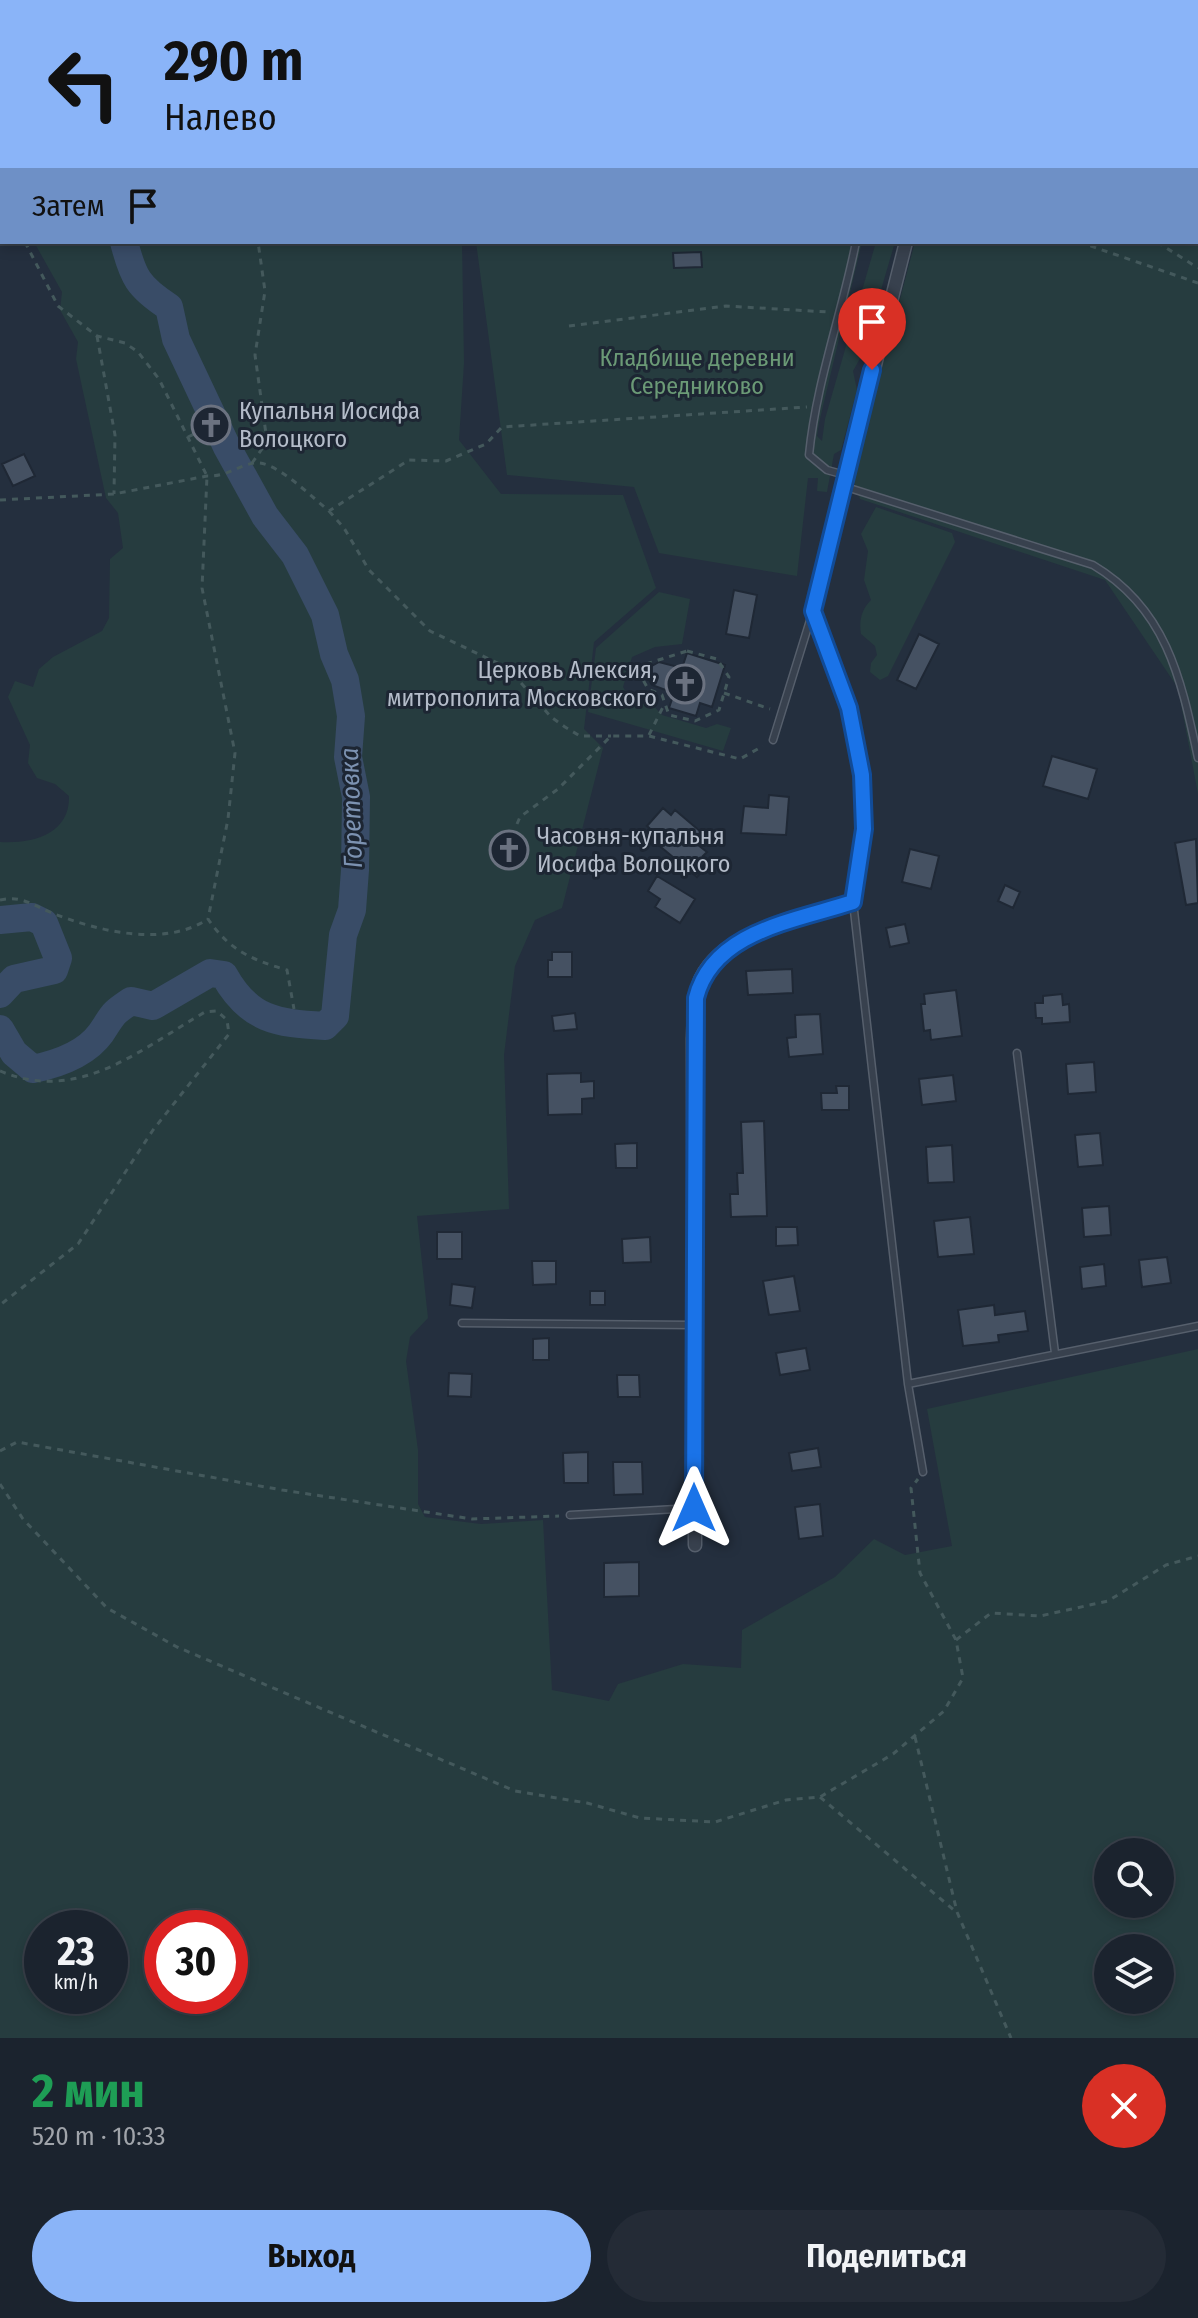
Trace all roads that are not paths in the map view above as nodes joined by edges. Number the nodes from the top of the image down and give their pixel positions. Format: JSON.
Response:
{"nodes":[{"id":1,"x":856,"y":244,"type":"edge"},
{"id":2,"x":905,"y":244,"type":"edge"},
{"id":3,"x":844,"y":480,"type":"junction"},
{"id":4,"x":813,"y":611,"type":"junction"},
{"id":5,"x":773,"y":740,"type":"road end"},
{"id":6,"x":1198,"y":758,"type":"edge"},
{"id":7,"x":853,"y":902,"type":"junction"},
{"id":8,"x":1017,"y":1053,"type":"dead end"},
{"id":9,"x":462,"y":1323,"type":"dead end"},
{"id":10,"x":695,"y":1325,"type":"junction"},
{"id":11,"x":1198,"y":1326,"type":"edge"},
{"id":12,"x":1055,"y":1353,"type":"junction"},
{"id":13,"x":908,"y":1384,"type":"junction"},
{"id":14,"x":923,"y":1472,"type":"road end"},
{"id":15,"x":694,"y":1508,"type":"junction"},
{"id":16,"x":570,"y":1515,"type":"road end"},
{"id":17,"x":695,"y":1545,"type":"dead end"}],
"edges":[{"from":1,"to":3,"type":"lane"},
{"from":2,"to":3,"type":"street"},
{"from":3,"to":4,"type":"street"},
{"from":3,"to":6,"type":"lane"},
{"from":4,"to":5,"type":"lane"},
{"from":4,"to":7,"type":"street"},
{"from":7,"to":10,"type":"street"},
{"from":7,"to":13,"type":"lane"},
{"from":8,"to":12,"type":"lane"},
{"from":9,"to":10,"type":"lane"},
{"from":10,"to":15,"type":"street"},
{"from":11,"to":12,"type":"lane"},
{"from":12,"to":13,"type":"lane"},
{"from":13,"to":14,"type":"lane"},
{"from":15,"to":16,"type":"lane"},
{"from":15,"to":17,"type":"street"}]}
